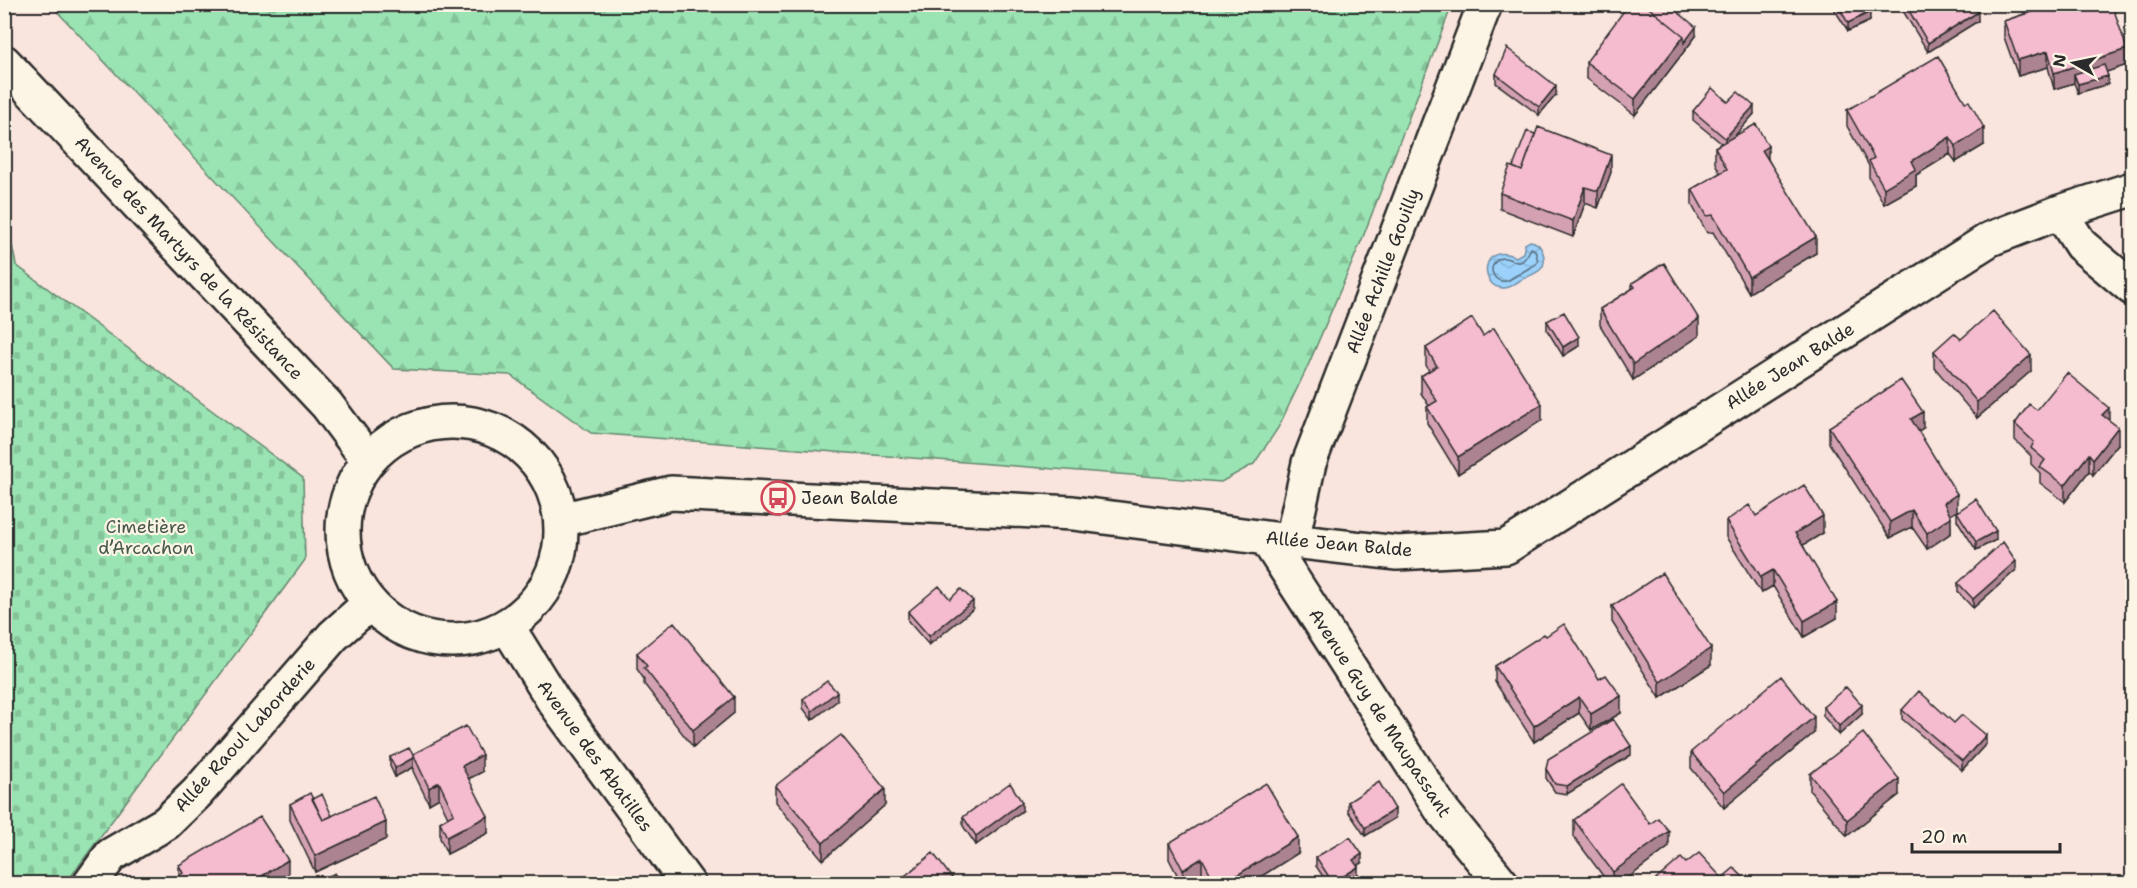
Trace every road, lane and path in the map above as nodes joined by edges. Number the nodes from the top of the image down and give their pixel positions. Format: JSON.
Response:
{"nodes":[{"id":1,"x":1485,"y":4,"type":"edge"},
{"id":2,"x":4,"y":62,"type":"edge"},
{"id":3,"x":2133,"y":189,"type":"edge"},
{"id":4,"x":2060,"y":212,"type":"junction"},
{"id":5,"x":2133,"y":288,"type":"edge"},
{"id":6,"x":368,"y":460,"type":"junction"},
{"id":7,"x":561,"y":520,"type":"junction"},
{"id":8,"x":1279,"y":539,"type":"junction"},
{"id":9,"x":370,"y":603,"type":"junction"},
{"id":10,"x":507,"y":626,"type":"junction"},
{"id":11,"x":90,"y":884,"type":"edge"},
{"id":12,"x":688,"y":884,"type":"edge"},
{"id":13,"x":1502,"y":884,"type":"edge"}],
"edges":[{"from":1,"to":8,"type":"street","name":"Allée Achille Gouilly"},
{"from":2,"to":6,"type":"street","name":"Avenue des Martyrs de la Résistance"},
{"from":3,"to":4,"type":"street","name":"Allée Jean Balde"},
{"from":4,"to":5,"type":"street"},
{"from":4,"to":8,"type":"street","name":"Allée Jean Balde"},
{"from":6,"to":7,"type":"street"},
{"from":6,"to":9,"type":"street"},
{"from":7,"to":8,"type":"street","name":"Allée Jean Balde"},
{"from":7,"to":10,"type":"street"},
{"from":8,"to":13,"type":"street","name":"Avenue Guy de Maupassant"},
{"from":9,"to":10,"type":"street"},
{"from":9,"to":11,"type":"street","name":"Allée Raoul Laborderie"},
{"from":10,"to":12,"type":"street","name":"Avenue des Abatilles"}]}
